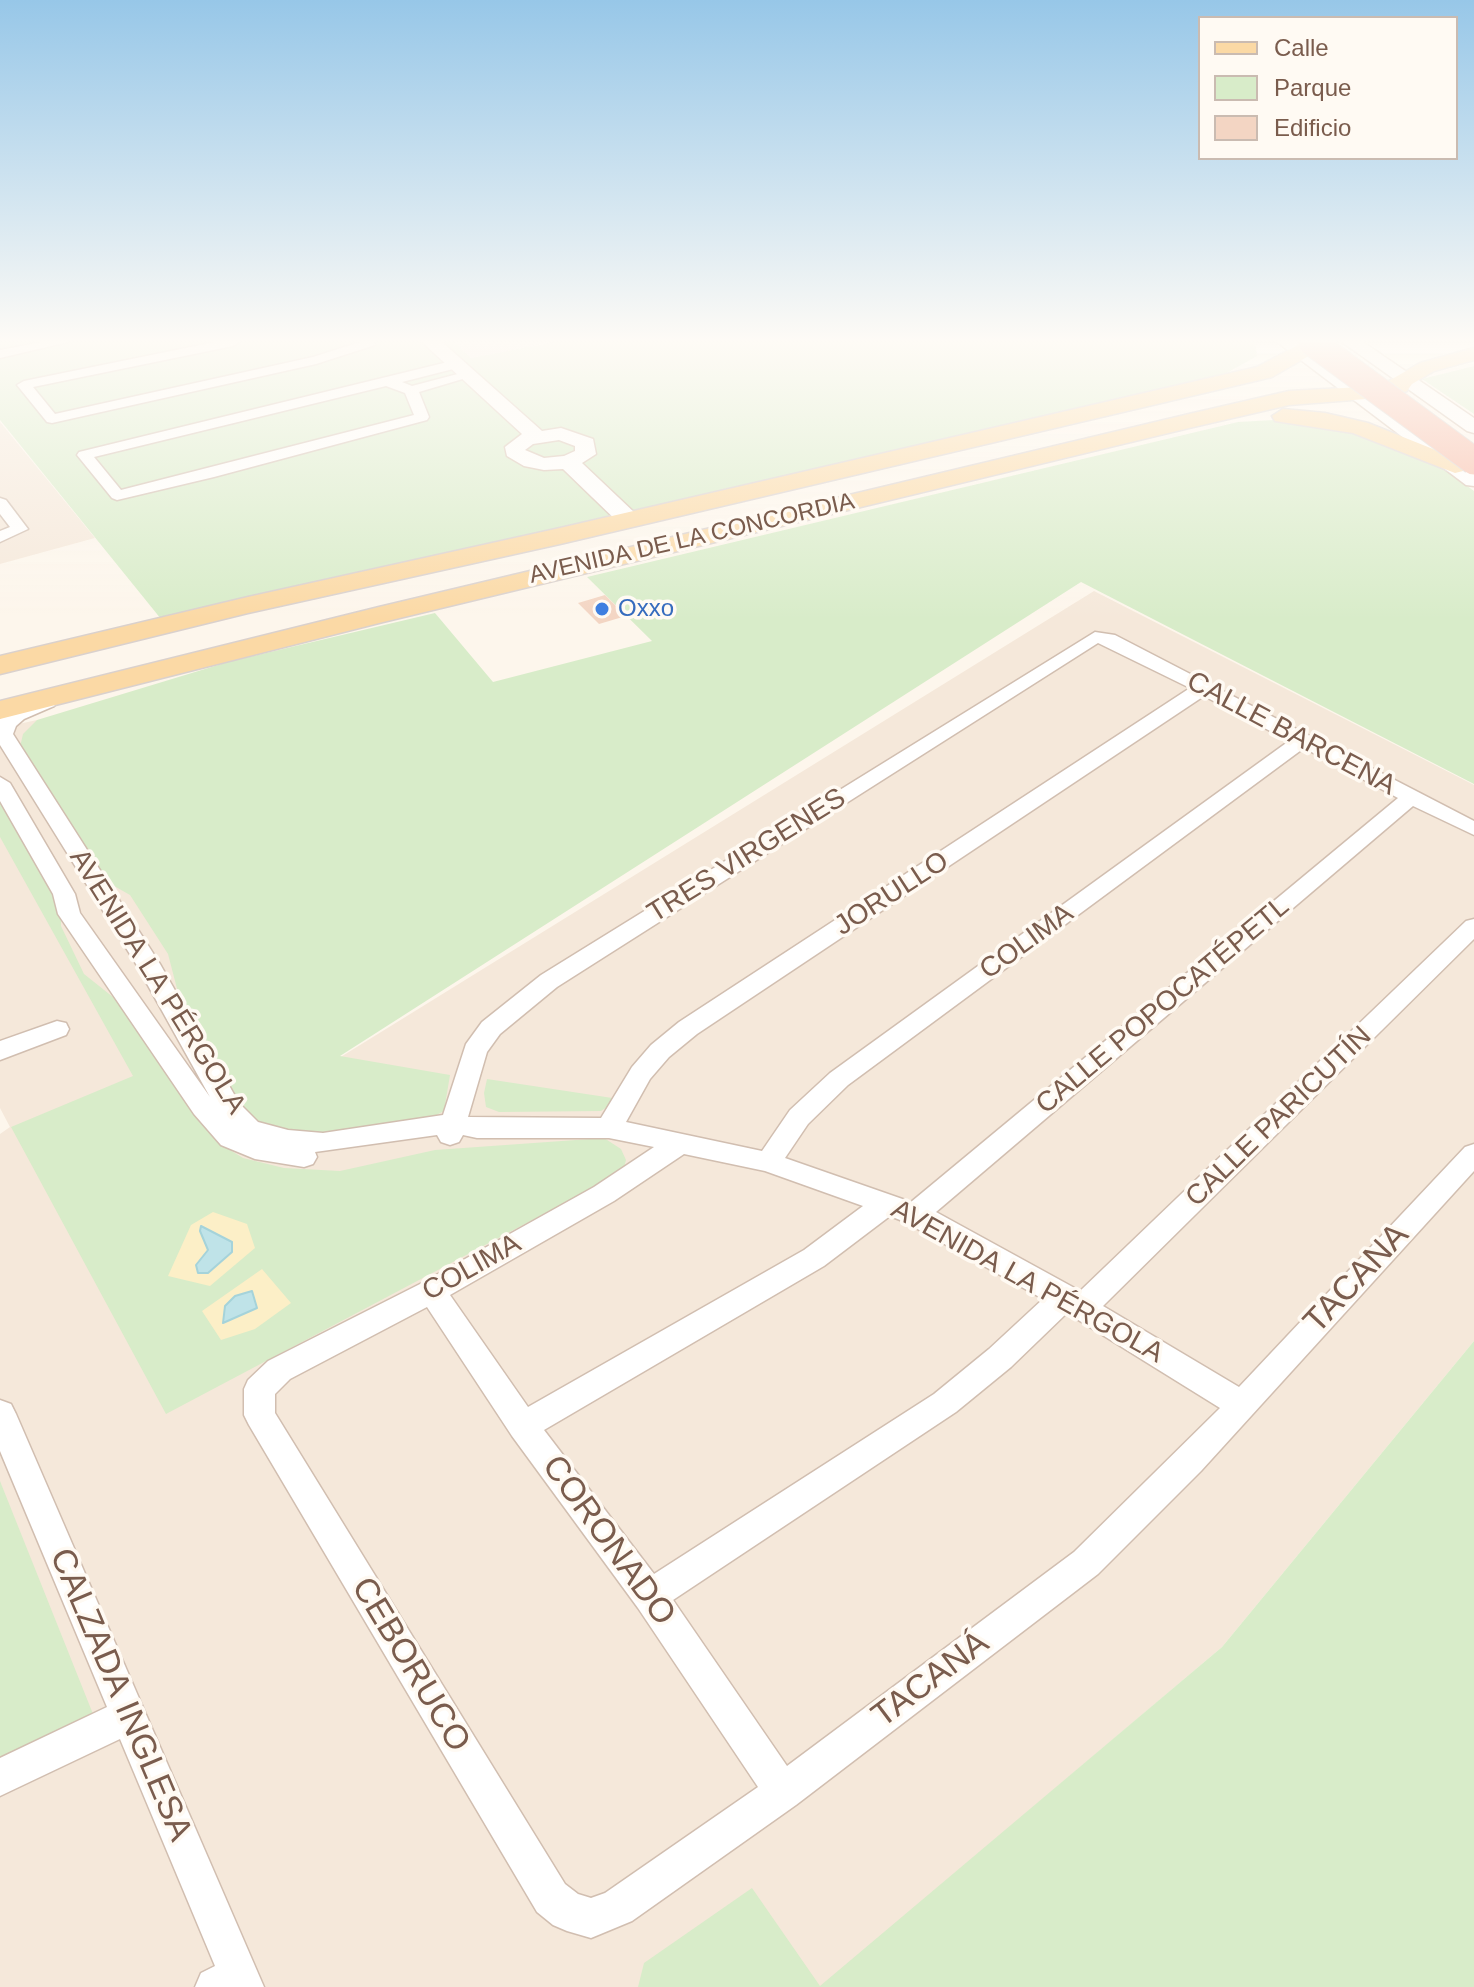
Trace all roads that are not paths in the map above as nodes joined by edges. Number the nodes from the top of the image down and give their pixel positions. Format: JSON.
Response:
{"nodes":[{"id":1,"x":168,"y":435,"type":"edge"},
{"id":2,"x":356,"y":435,"type":"edge"},
{"id":3,"x":535,"y":435,"type":"edge"},
{"id":4,"x":995,"y":435,"type":"edge"},
{"id":5,"x":1132,"y":435,"type":"edge"},
{"id":6,"x":1375,"y":435,"type":"edge"},
{"id":7,"x":1417,"y":435,"type":"edge"},
{"id":8,"x":1423,"y":435,"type":"edge"},
{"id":9,"x":1464,"y":464,"type":"edge"},
{"id":10,"x":1474,"y":480,"type":"edge"},
{"id":11,"x":0,"y":503,"type":"edge"},
{"id":12,"x":629,"y":520,"type":"junction"},
{"id":13,"x":0,"y":537,"type":"edge"},
{"id":14,"x":365,"y":579,"type":"junction"},
{"id":15,"x":248,"y":605,"type":"junction"},
{"id":16,"x":379,"y":615,"type":"junction"},
{"id":17,"x":1109,"y":639,"type":"joint"},
{"id":18,"x":274,"y":643,"type":"junction"},
{"id":19,"x":0,"y":665,"type":"edge"},
{"id":20,"x":1203,"y":688,"type":"junction"},
{"id":21,"x":75,"y":691,"type":"junction"},
{"id":22,"x":0,"y":710,"type":"edge"},
{"id":23,"x":1303,"y":740,"type":"junction"},
{"id":24,"x":0,"y":783,"type":"edge"},
{"id":25,"x":1411,"y":797,"type":"junction"},
{"id":26,"x":1474,"y":829,"type":"edge"},
{"id":27,"x":95,"y":883,"type":"junction"},
{"id":28,"x":64,"y":894,"type":"junction"},
{"id":29,"x":1474,"y":926,"type":"edge"},
{"id":30,"x":158,"y":986,"type":"junction"},
{"id":31,"x":127,"y":999,"type":"junction"},
{"id":32,"x":57,"y":1029,"type":"dead end"},
{"id":33,"x":1,"y":1049,"type":"edge"},
{"id":34,"x":609,"y":1128,"type":"junction"},
{"id":35,"x":460,"y":1129,"type":"junction"},
{"id":36,"x":682,"y":1142,"type":"junction"},
{"id":37,"x":1474,"y":1154,"type":"edge"},
{"id":38,"x":768,"y":1162,"type":"junction"},
{"id":39,"x":887,"y":1203,"type":"junction"},
{"id":40,"x":915,"y":1214,"type":"junction"},
{"id":41,"x":432,"y":1291,"type":"junction"},
{"id":42,"x":1074,"y":1302,"type":"junction"},
{"id":43,"x":259,"y":1389,"type":"joint"},
{"id":44,"x":1240,"y":1404,"type":"junction"},
{"id":45,"x":0,"y":1414,"type":"edge"},
{"id":46,"x":523,"y":1426,"type":"junction"},
{"id":47,"x":650,"y":1596,"type":"junction"},
{"id":48,"x":130,"y":1715,"type":"junction"},
{"id":49,"x":0,"y":1777,"type":"edge"},
{"id":50,"x":783,"y":1792,"type":"junction"},
{"id":51,"x":591,"y":1918,"type":"joint"},
{"id":52,"x":233,"y":1983,"type":"edge"}],
"edges":[{"from":1,"to":2,"type":"street"},
{"from":3,"to":12,"type":"street"},
{"from":4,"to":12,"type":"main road","name":"AVENIDA DE LA CONCORDIA"},
{"from":5,"to":16,"type":"main road","name":"AVENIDA DE LA CONCORDIA"},
{"from":6,"to":9,"type":"main road"},
{"from":7,"to":9,"type":"street"},
{"from":8,"to":9,"type":"highway","bridge":true},
{"from":9,"to":10,"type":"street"},
{"from":11,"to":13,"type":"street"},
{"from":12,"to":14,"type":"main road","name":"AVENIDA DE LA CONCORDIA"},
{"from":14,"to":15,"type":"main road","name":"AVENIDA DE LA CONCORDIA"},
{"from":14,"to":16,"type":"main road"},
{"from":15,"to":18,"type":"main road"},
{"from":15,"to":19,"type":"main road","name":"AVENIDA DE LA CONCORDIA"},
{"from":16,"to":18,"type":"main road","name":"AVENIDA DE LA CONCORDIA"},
{"from":17,"to":20,"type":"street","name":"CALLE BARCENA"},
{"from":17,"to":35,"type":"street","name":"TRES VIRGENES"},
{"from":18,"to":21,"type":"main road","name":"AVENIDA DE LA CONCORDIA"},
{"from":20,"to":23,"type":"street","name":"CALLE BARCENA"},
{"from":20,"to":34,"type":"street","name":"JORULLO"},
{"from":21,"to":22,"type":"main road","name":"AVENIDA DE LA CONCORDIA"},
{"from":21,"to":27,"type":"street","name":"AVENIDA LA PÉRGOLA"},
{"from":23,"to":25,"type":"street","name":"CALLE BARCENA"},
{"from":23,"to":38,"type":"street","name":"COLIMA"},
{"from":24,"to":28,"type":"street","name":"AVENIDA LA PÉRGOLA"},
{"from":25,"to":26,"type":"street","name":"CALLE BARCENA"},
{"from":25,"to":40,"type":"street","name":"CALLE POPOCATÉPETL"},
{"from":27,"to":28,"type":"street"},
{"from":27,"to":30,"type":"street","name":"AVENIDA LA PÉRGOLA"},
{"from":28,"to":31,"type":"street","name":"AVENIDA LA PÉRGOLA"},
{"from":29,"to":42,"type":"street","name":"CALLE PARICUTÍN"},
{"from":30,"to":31,"type":"street"},
{"from":30,"to":35,"type":"street","name":"AVENIDA LA PÉRGOLA"},
{"from":31,"to":35,"type":"street","name":"AVENIDA LA PÉRGOLA"},
{"from":32,"to":33,"type":"street"},
{"from":34,"to":35,"type":"street","name":"AVENIDA LA PÉRGOLA"},
{"from":34,"to":36,"type":"street","name":"AVENIDA LA PÉRGOLA"},
{"from":36,"to":38,"type":"street","name":"AVENIDA LA PÉRGOLA"},
{"from":36,"to":41,"type":"street","name":"COLIMA"},
{"from":37,"to":44,"type":"street","name":"TACANA"},
{"from":38,"to":39,"type":"street","name":"AVENIDA LA PÉRGOLA"},
{"from":39,"to":40,"type":"street","name":"AVENIDA LA PÉRGOLA"},
{"from":39,"to":46,"type":"street"},
{"from":40,"to":42,"type":"street","name":"AVENIDA LA PÉRGOLA"},
{"from":41,"to":43,"type":"street","name":"COLIMA"},
{"from":41,"to":46,"type":"street","name":"CORONADO"},
{"from":42,"to":44,"type":"street","name":"AVENIDA LA PÉRGOLA"},
{"from":42,"to":47,"type":"street","name":"CALLE PARICUTÍN"},
{"from":43,"to":51,"type":"street","name":"CEBORUCO"},
{"from":44,"to":50,"type":"street","name":"TACANÁ"},
{"from":45,"to":48,"type":"street","name":"CALZADA INGLESA"},
{"from":46,"to":47,"type":"street","name":"CORONADO"},
{"from":47,"to":50,"type":"street","name":"CORONADO"},
{"from":48,"to":49,"type":"street"},
{"from":48,"to":52,"type":"street","name":"CALZADA INGLESA"},
{"from":50,"to":51,"type":"street","name":"TACANÁ"}]}
